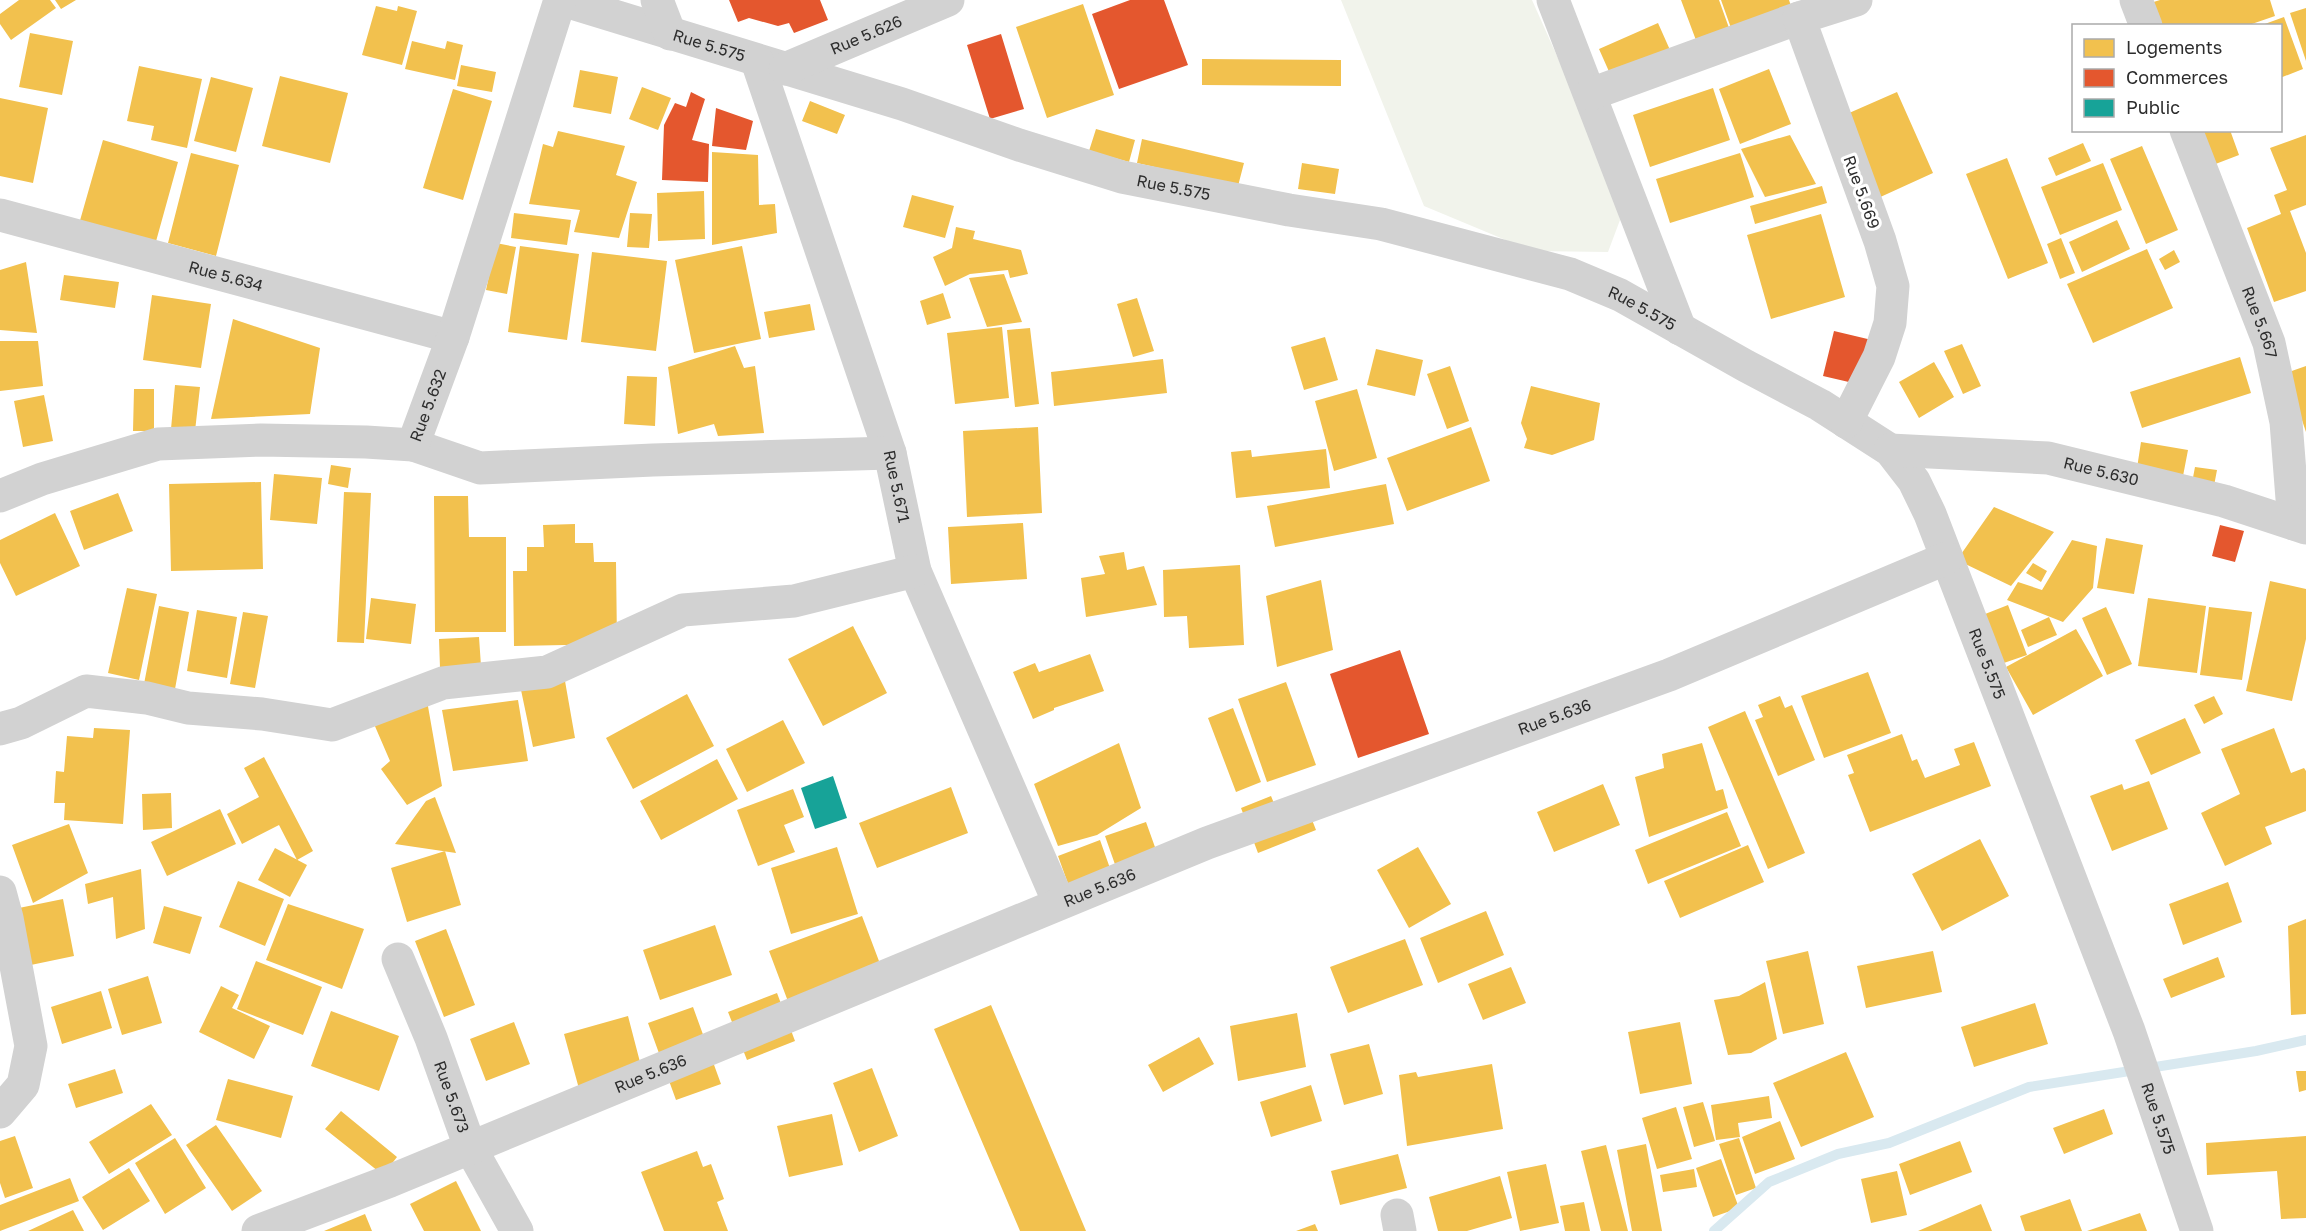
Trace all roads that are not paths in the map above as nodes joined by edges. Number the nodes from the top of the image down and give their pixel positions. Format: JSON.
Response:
{"nodes":[{"id":1,"x":561,"y":0,"type":"edge"},
{"id":2,"x":657,"y":0,"type":"edge"},
{"id":3,"x":948,"y":0,"type":"edge"},
{"id":4,"x":1553,"y":0,"type":"edge"},
{"id":5,"x":1856,"y":0,"type":"edge"},
{"id":6,"x":2136,"y":0,"type":"edge"},
{"id":7,"x":1799,"y":18,"type":"junction"},
{"id":8,"x":2145,"y":24,"type":"edge"},
{"id":9,"x":670,"y":34,"type":"junction"},
{"id":10,"x":771,"y":65,"type":"junction"},
{"id":11,"x":1591,"y":94,"type":"junction"},
{"id":12,"x":2187,"y":132,"type":"edge"},
{"id":13,"x":0,"y":215,"type":"edge"},
{"id":14,"x":1680,"y":328,"type":"junction"},
{"id":15,"x":453,"y":337,"type":"junction"},
{"id":16,"x":1846,"y":422,"type":"junction"},
{"id":17,"x":413,"y":445,"type":"junction"},
{"id":18,"x":1890,"y":450,"type":"junction"},
{"id":19,"x":890,"y":453,"type":"junction"},
{"id":20,"x":0,"y":496,"type":"edge"},
{"id":21,"x":2300,"y":526,"type":"edge"},
{"id":22,"x":1947,"y":558,"type":"junction"},
{"id":23,"x":915,"y":572,"type":"junction"},
{"id":24,"x":0,"y":729,"type":"edge"},
{"id":25,"x":0,"y":892,"type":"edge"},
{"id":26,"x":1059,"y":903,"type":"junction"},
{"id":27,"x":398,"y":959,"type":"dead end"},
{"id":28,"x":0,"y":1112,"type":"edge"},
{"id":29,"x":470,"y":1147,"type":"junction"},
{"id":30,"x":258,"y":1231,"type":"edge"},
{"id":31,"x":517,"y":1231,"type":"edge"},
{"id":32,"x":2197,"y":1231,"type":"edge"}],
"edges":[{"from":1,"to":9,"type":"street","name":"Rue 5.575"},
{"from":1,"to":15,"type":"street","name":"Rue 5.632"},
{"from":2,"to":9,"type":"street"},
{"from":3,"to":10,"type":"street","name":"Rue 5.626"},
{"from":4,"to":11,"type":"street"},
{"from":5,"to":7,"type":"street"},
{"from":6,"to":8,"type":"street"},
{"from":7,"to":11,"type":"street"},
{"from":7,"to":16,"type":"street","name":"Rue 5.669"},
{"from":9,"to":10,"type":"street","name":"Rue 5.575"},
{"from":10,"to":14,"type":"street","name":"Rue 5.575"},
{"from":10,"to":19,"type":"street","name":"Rue 5.671"},
{"from":11,"to":14,"type":"street"},
{"from":12,"to":21,"type":"street","name":"Rue 5.667"},
{"from":13,"to":15,"type":"street","name":"Rue 5.634"},
{"from":14,"to":16,"type":"street","name":"Rue 5.575"},
{"from":15,"to":17,"type":"street","name":"Rue 5.632"},
{"from":16,"to":18,"type":"street","name":"Rue 5.575"},
{"from":17,"to":19,"type":"street"},
{"from":17,"to":20,"type":"street","name":"Rue 5.632"},
{"from":18,"to":21,"type":"street","name":"Rue 5.630"},
{"from":18,"to":22,"type":"street","name":"Rue 5.575"},
{"from":19,"to":23,"type":"street","name":"Rue 5.671"},
{"from":22,"to":26,"type":"street","name":"Rue 5.636"},
{"from":22,"to":32,"type":"street","name":"Rue 5.575"},
{"from":23,"to":24,"type":"street"},
{"from":23,"to":26,"type":"street","name":"Rue 5.671"},
{"from":25,"to":28,"type":"street"},
{"from":26,"to":29,"type":"street","name":"Rue 5.636"},
{"from":27,"to":29,"type":"street","name":"Rue 5.673"},
{"from":29,"to":30,"type":"street","name":"Rue 5.636"},
{"from":29,"to":31,"type":"street","name":"Rue 5.673"}]}
